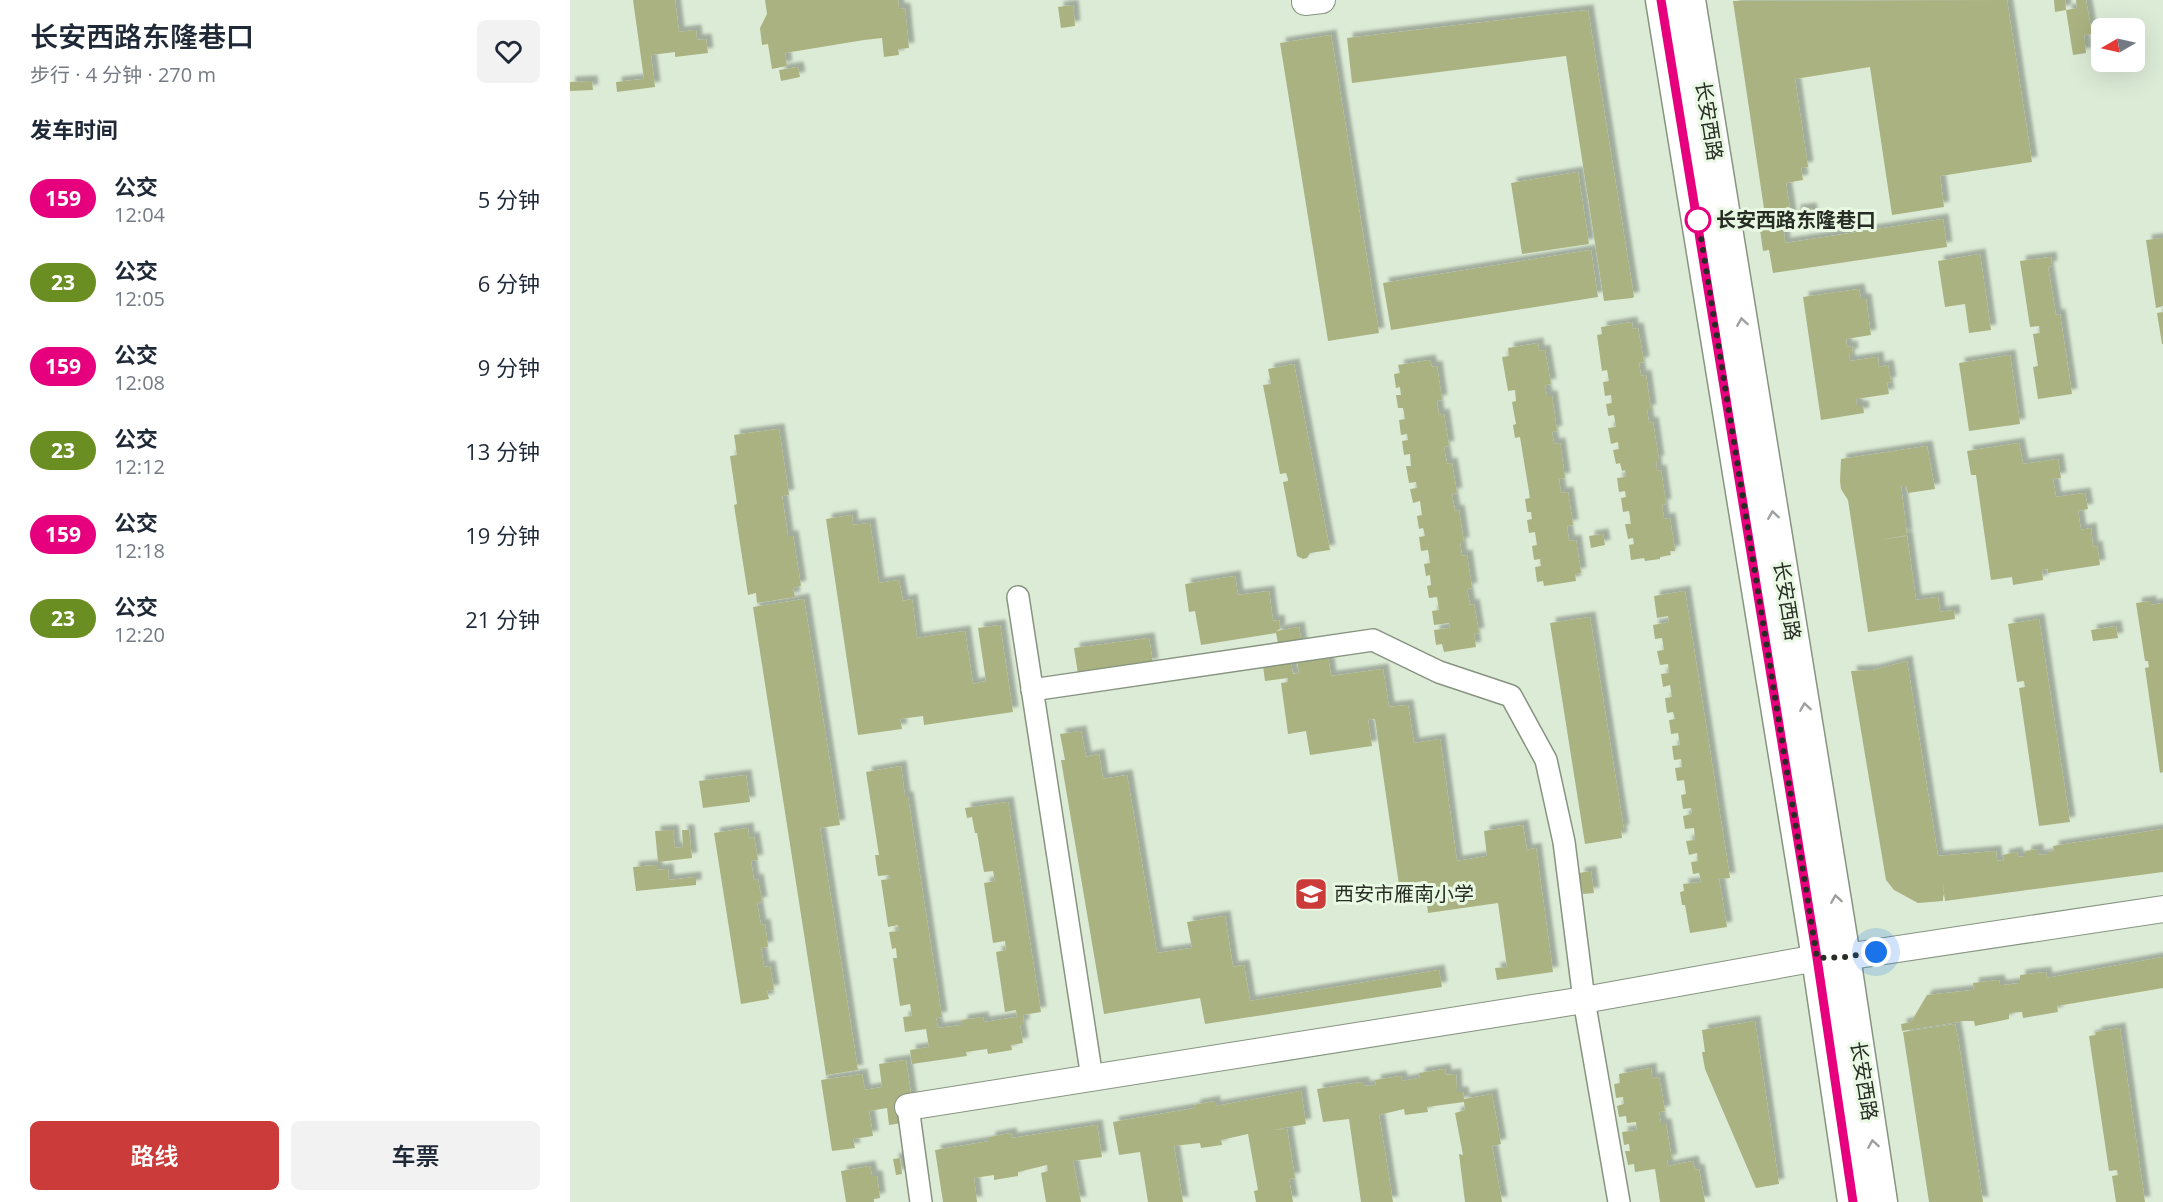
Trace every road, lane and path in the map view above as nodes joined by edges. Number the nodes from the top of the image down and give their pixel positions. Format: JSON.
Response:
{"nodes":[{"id":1,"x":1661,"y":0,"type":"edge"},
{"id":2,"x":1690,"y":0,"type":"edge"},
{"id":3,"x":1018,"y":597,"type":"dead end"},
{"id":4,"x":1032,"y":690,"type":"junction"},
{"id":5,"x":2163,"y":909,"type":"edge"},
{"id":6,"x":1831,"y":958,"type":"junction"},
{"id":7,"x":1584,"y":1000,"type":"junction"},
{"id":8,"x":1092,"y":1078,"type":"junction"},
{"id":9,"x":908,"y":1107,"type":"joint"},
{"id":10,"x":921,"y":1202,"type":"edge"},
{"id":11,"x":1619,"y":1202,"type":"edge"},
{"id":12,"x":1853,"y":1202,"type":"edge"},
{"id":13,"x":1882,"y":1202,"type":"edge"}],
"edges":[{"from":1,"to":6,"type":"main road","name":"长安西路"},
{"from":6,"to":2,"type":"main road","name":"长安西路","one_way":true},
{"from":3,"to":4,"type":"street"},
{"from":4,"to":7,"type":"street"},
{"from":4,"to":8,"type":"street"},
{"from":5,"to":6,"type":"street"},
{"from":6,"to":7,"type":"street"},
{"from":6,"to":12,"type":"main road","name":"长安西路"},
{"from":13,"to":6,"type":"main road","name":"长安西路","one_way":true},
{"from":7,"to":8,"type":"street"},
{"from":7,"to":11,"type":"street"},
{"from":8,"to":9,"type":"street"},
{"from":9,"to":10,"type":"street"}]}
